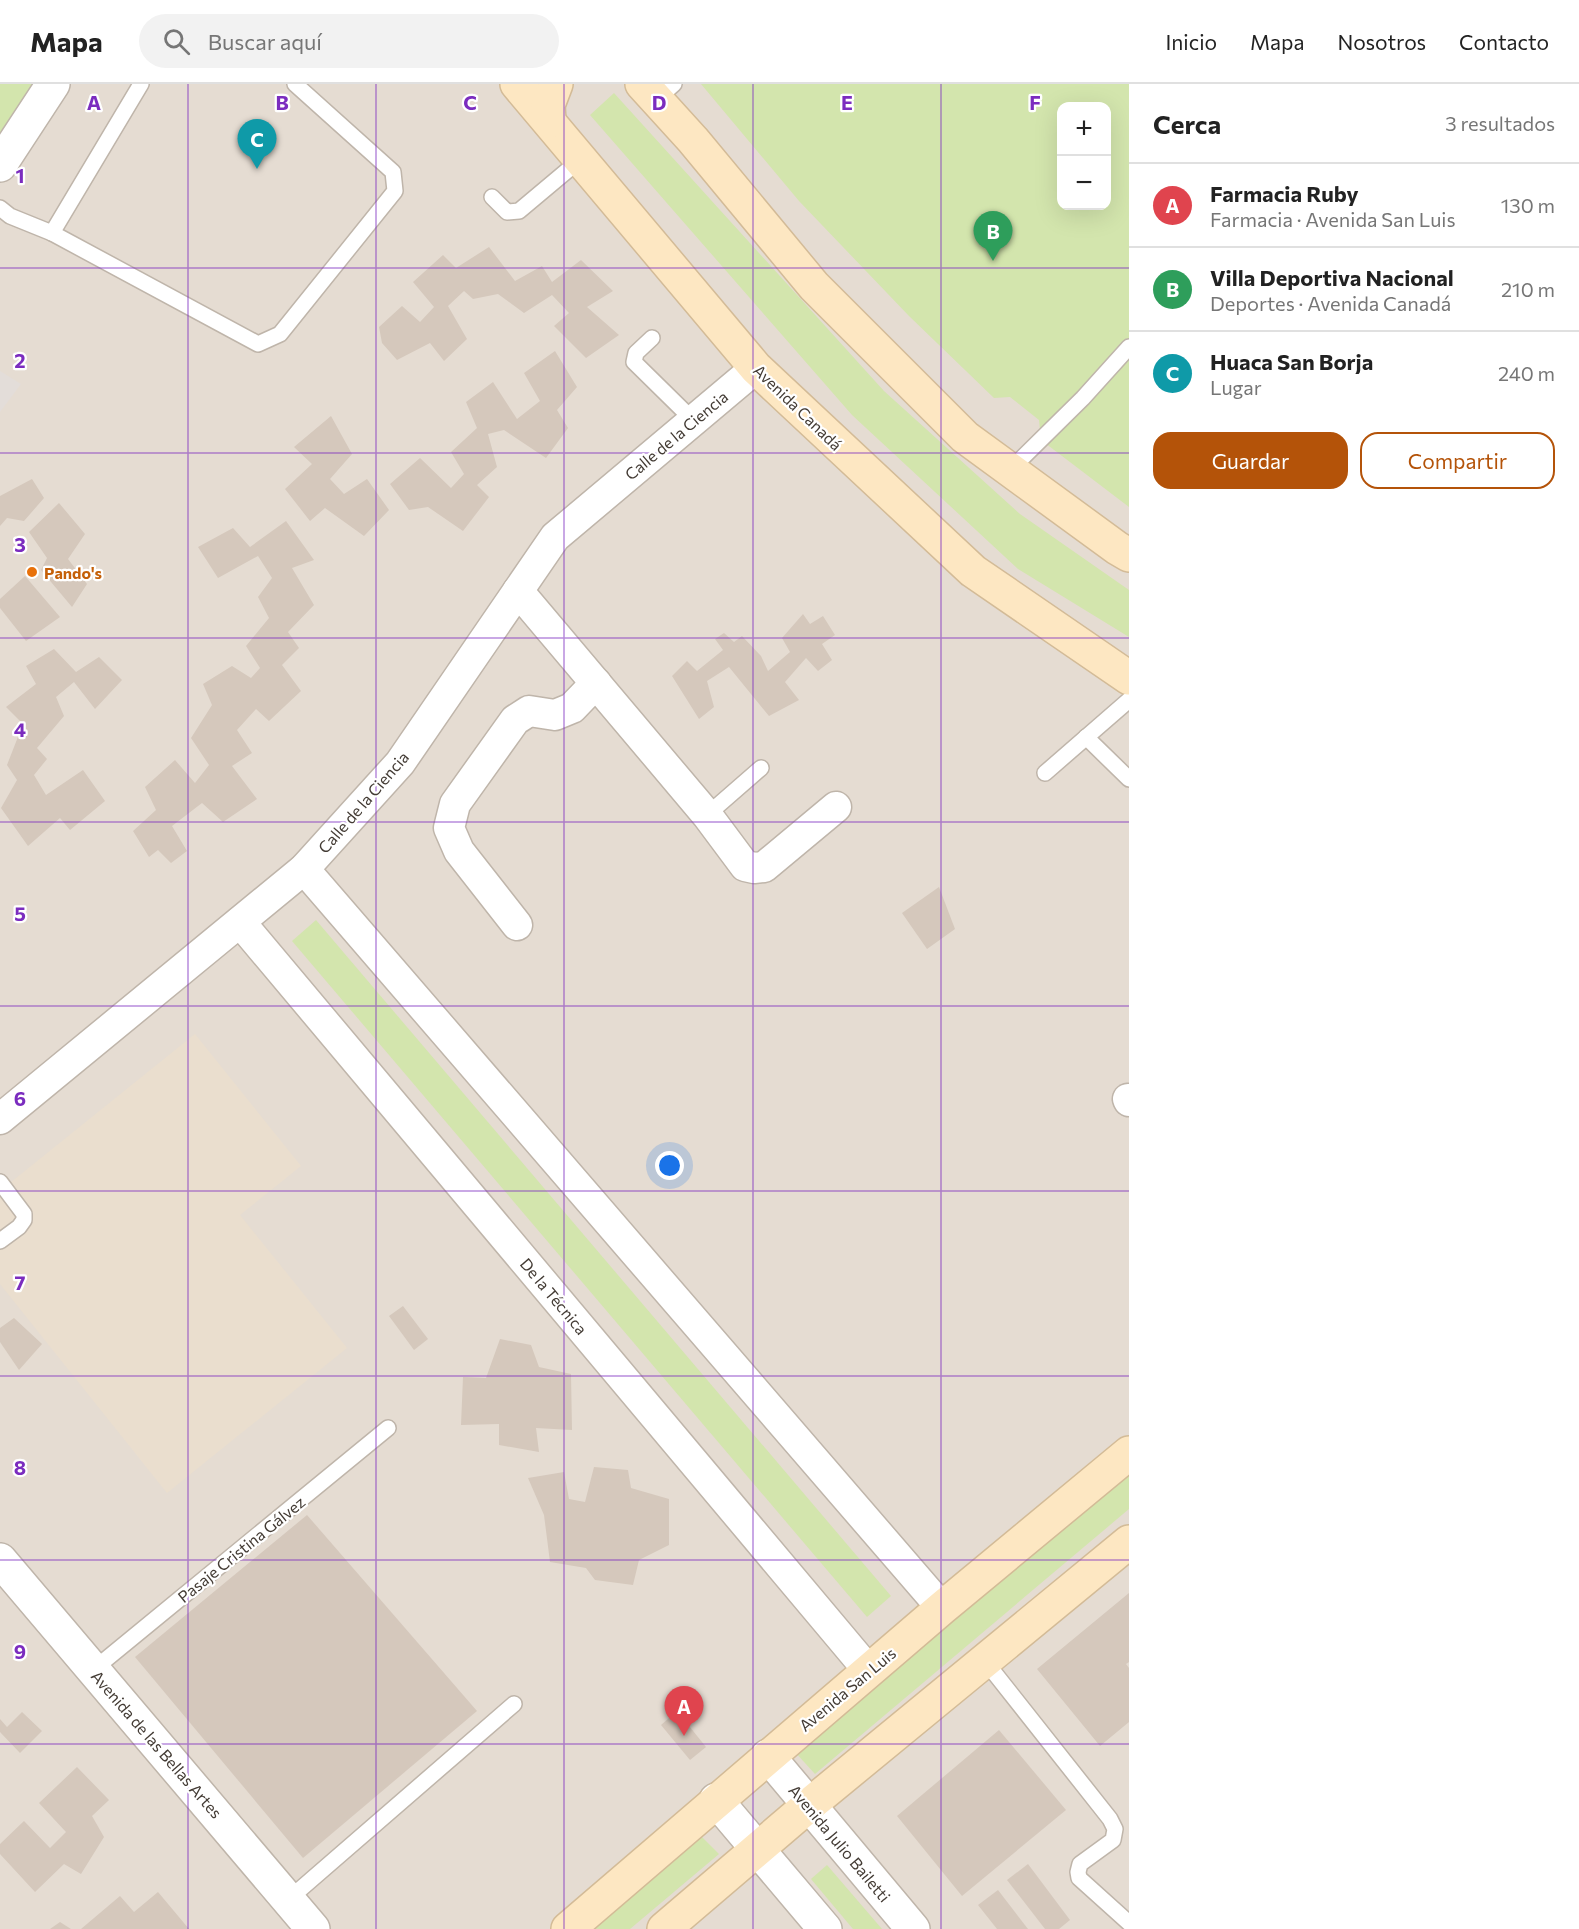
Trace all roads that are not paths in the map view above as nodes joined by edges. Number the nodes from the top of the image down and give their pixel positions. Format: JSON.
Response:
{"nodes":[{"id":1,"x":53,"y":84,"type":"edge"},
{"id":2,"x":141,"y":84,"type":"edge"},
{"id":3,"x":295,"y":84,"type":"edge"},
{"id":4,"x":517,"y":84,"type":"edge"},
{"id":5,"x":556,"y":84,"type":"edge"},
{"id":6,"x":658,"y":89,"type":"edge"},
{"id":7,"x":549,"y":121,"type":"junction"},
{"id":8,"x":581,"y":159,"type":"junction"},
{"id":9,"x":0,"y":165,"type":"edge"},
{"id":10,"x":492,"y":198,"type":"dead end"},
{"id":11,"x":0,"y":208,"type":"edge"},
{"id":12,"x":52,"y":233,"type":"junction"},
{"id":13,"x":652,"y":338,"type":"dead end"},
{"id":14,"x":1129,"y":347,"type":"edge"},
{"id":15,"x":756,"y":368,"type":"junction"},
{"id":16,"x":693,"y":420,"type":"junction"},
{"id":17,"x":1010,"y":470,"type":"junction"},
{"id":18,"x":1129,"y":555,"type":"edge"},
{"id":19,"x":518,"y":591,"type":"junction"},
{"id":20,"x":1129,"y":678,"type":"edge"},
{"id":21,"x":596,"y":683,"type":"junction"},
{"id":22,"x":1129,"y":700,"type":"edge"},
{"id":23,"x":1086,"y":737,"type":"junction"},
{"id":24,"x":761,"y":768,"type":"dead end"},
{"id":25,"x":1045,"y":773,"type":"dead end"},
{"id":26,"x":1129,"y":779,"type":"edge"},
{"id":27,"x":836,"y":807,"type":"dead end"},
{"id":28,"x":707,"y":815,"type":"junction"},
{"id":29,"x":304,"y":869,"type":"junction"},
{"id":30,"x":240,"y":922,"type":"junction"},
{"id":31,"x":517,"y":925,"type":"dead end"},
{"id":32,"x":0,"y":1119,"type":"edge"},
{"id":33,"x":0,"y":1182,"type":"edge"},
{"id":34,"x":0,"y":1241,"type":"edge"},
{"id":35,"x":388,"y":1428,"type":"dead end"},
{"id":36,"x":1129,"y":1452,"type":"edge"},
{"id":37,"x":1129,"y":1542,"type":"edge"},
{"id":38,"x":5,"y":1576,"type":"edge"},
{"id":39,"x":942,"y":1608,"type":"junction"},
{"id":40,"x":985,"y":1660,"type":"junction"},
{"id":41,"x":93,"y":1670,"type":"junction"},
{"id":42,"x":869,"y":1671,"type":"junction"},
{"id":43,"x":514,"y":1704,"type":"dead end"},
{"id":44,"x":768,"y":1756,"type":"junction"},
{"id":45,"x":716,"y":1800,"type":"junction"},
{"id":46,"x":808,"y":1806,"type":"junction"},
{"id":47,"x":759,"y":1849,"type":"junction"},
{"id":48,"x":289,"y":1899,"type":"junction"},
{"id":49,"x":1129,"y":1923,"type":"edge"},
{"id":50,"x":313,"y":1929,"type":"edge"},
{"id":51,"x":568,"y":1929,"type":"edge"},
{"id":52,"x":664,"y":1929,"type":"edge"},
{"id":53,"x":825,"y":1929,"type":"edge"},
{"id":54,"x":913,"y":1929,"type":"edge"}],
"edges":[{"from":1,"to":9,"type":"street"},
{"from":2,"to":12,"type":"lane"},
{"from":3,"to":12,"type":"lane"},
{"from":4,"to":7,"type":"main road","name":"Avenida Canadá"},
{"from":5,"to":7,"type":"main road"},
{"from":6,"to":17,"type":"main road"},
{"from":7,"to":8,"type":"main road","name":"Avenida Canadá"},
{"from":8,"to":10,"type":"lane"},
{"from":8,"to":15,"type":"main road","name":"Avenida Canadá"},
{"from":11,"to":12,"type":"lane"},
{"from":13,"to":16,"type":"lane"},
{"from":14,"to":17,"type":"lane"},
{"from":15,"to":16,"type":"street","name":"Calle de la Ciencia"},
{"from":15,"to":20,"type":"main road","name":"Avenida Canadá"},
{"from":16,"to":19,"type":"street","name":"Calle de la Ciencia"},
{"from":17,"to":18,"type":"main road"},
{"from":19,"to":21,"type":"street"},
{"from":19,"to":29,"type":"street","name":"Calle de la Ciencia"},
{"from":21,"to":28,"type":"street"},
{"from":21,"to":31,"type":"street"},
{"from":22,"to":23,"type":"lane"},
{"from":23,"to":25,"type":"lane"},
{"from":23,"to":26,"type":"lane"},
{"from":24,"to":28,"type":"lane"},
{"from":27,"to":28,"type":"street"},
{"from":29,"to":30,"type":"street","name":"Calle de la Ciencia"},
{"from":29,"to":39,"type":"street"},
{"from":30,"to":32,"type":"street","name":"Calle de la Ciencia"},
{"from":30,"to":42,"type":"street","name":"De la Técnica"},
{"from":33,"to":34,"type":"lane"},
{"from":35,"to":41,"type":"lane","name":"Pasaje Cristina Gálvez"},
{"from":36,"to":39,"type":"main road","name":"Avenida San Luis"},
{"from":37,"to":40,"type":"main road"},
{"from":38,"to":41,"type":"street","name":"Avenida de las Bellas Artes"},
{"from":39,"to":42,"type":"main road","name":"Avenida San Luis"},
{"from":40,"to":46,"type":"main road"},
{"from":40,"to":49,"type":"lane"},
{"from":41,"to":48,"type":"street","name":"Avenida de las Bellas Artes"},
{"from":42,"to":44,"type":"main road","name":"Avenida San Luis"},
{"from":43,"to":48,"type":"lane"},
{"from":44,"to":45,"type":"main road","name":"Avenida San Luis"},
{"from":44,"to":46,"type":"street","name":"Avenida Julio Bailetti"},
{"from":45,"to":47,"type":"street"},
{"from":45,"to":51,"type":"main road","name":"Avenida San Luis"},
{"from":46,"to":47,"type":"main road"},
{"from":46,"to":54,"type":"street","name":"Avenida Julio Bailetti"},
{"from":47,"to":52,"type":"main road"},
{"from":47,"to":53,"type":"street"},
{"from":48,"to":50,"type":"street","name":"Avenida de las Bellas Artes"}]}
